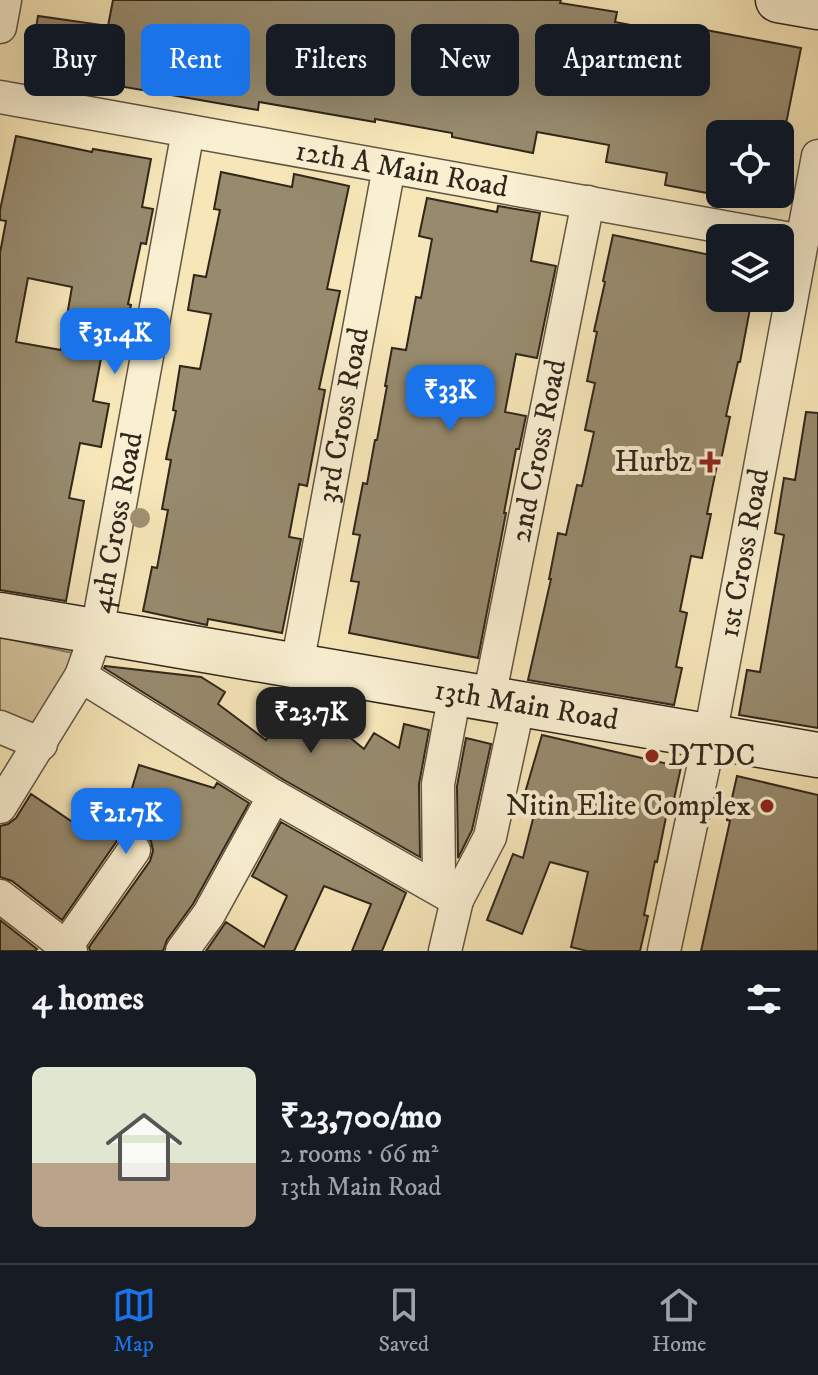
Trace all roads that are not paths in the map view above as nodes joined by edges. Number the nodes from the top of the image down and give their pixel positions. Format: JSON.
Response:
{"nodes":[{"id":1,"x":5,"y":0,"type":"edge"},
{"id":2,"x":778,"y":0,"type":"edge"},
{"id":3,"x":818,"y":7,"type":"edge"},
{"id":4,"x":0,"y":27,"type":"edge"},
{"id":5,"x":0,"y":97,"type":"edge"},
{"id":6,"x":188,"y":131,"type":"junction"},
{"id":7,"x":818,"y":156,"type":"edge"},
{"id":8,"x":389,"y":167,"type":"junction"},
{"id":9,"x":588,"y":202,"type":"junction"},
{"id":10,"x":802,"y":241,"type":"junction"},
{"id":11,"x":0,"y":615,"type":"edge"},
{"id":12,"x":97,"y":631,"type":"junction"},
{"id":13,"x":297,"y":665,"type":"junction"},
{"id":14,"x":81,"y":676,"type":"junction"},
{"id":15,"x":488,"y":698,"type":"junction"},
{"id":16,"x":0,"y":727,"type":"edge"},
{"id":17,"x":710,"y":736,"type":"junction"},
{"id":18,"x":41,"y":744,"type":"junction"},
{"id":19,"x":818,"y":755,"type":"edge"},
{"id":20,"x":274,"y":796,"type":"junction"},
{"id":21,"x":0,"y":807,"type":"edge"},
{"id":22,"x":134,"y":850,"type":"dead end"},
{"id":23,"x":0,"y":896,"type":"edge"},
{"id":24,"x":457,"y":900,"type":"junction"},
{"id":25,"x":67,"y":949,"type":"edge"},
{"id":26,"x":182,"y":951,"type":"edge"},
{"id":27,"x":445,"y":951,"type":"edge"},
{"id":28,"x":664,"y":951,"type":"edge"}],
"edges":[{"from":1,"to":4,"type":"street"},
{"from":2,"to":3,"type":"street"},
{"from":5,"to":6,"type":"street","name":"12th A Main Road"},
{"from":6,"to":8,"type":"street","name":"12th A Main Road"},
{"from":6,"to":12,"type":"street","name":"4th Cross Road"},
{"from":7,"to":10,"type":"street","name":"1st Cross Road"},
{"from":8,"to":9,"type":"street","name":"12th A Main Road"},
{"from":8,"to":13,"type":"street","name":"3rd Cross Road"},
{"from":9,"to":10,"type":"street","name":"12th A Main Road"},
{"from":9,"to":15,"type":"street","name":"2nd Cross Road"},
{"from":10,"to":17,"type":"street","name":"1st Cross Road"},
{"from":11,"to":12,"type":"street","name":"13th Main Road"},
{"from":12,"to":13,"type":"street","name":"13th Main Road"},
{"from":12,"to":14,"type":"street","name":"4th Cross Road"},
{"from":13,"to":15,"type":"street","name":"13th Main Road"},
{"from":14,"to":18,"type":"street","name":"4th Cross Road"},
{"from":14,"to":20,"type":"street"},
{"from":15,"to":17,"type":"street","name":"13th Main Road"},
{"from":15,"to":24,"type":"street"},
{"from":15,"to":24,"type":"street","name":"2nd Cross Road"},
{"from":16,"to":18,"type":"street"},
{"from":17,"to":19,"type":"street","name":"13th Main Road"},
{"from":17,"to":28,"type":"street","name":"1st Cross Road"},
{"from":18,"to":21,"type":"street","name":"4th Cross Road"},
{"from":20,"to":24,"type":"street"},
{"from":20,"to":26,"type":"street"},
{"from":22,"to":25,"type":"street"},
{"from":23,"to":25,"type":"street"},
{"from":24,"to":27,"type":"street"}]}
